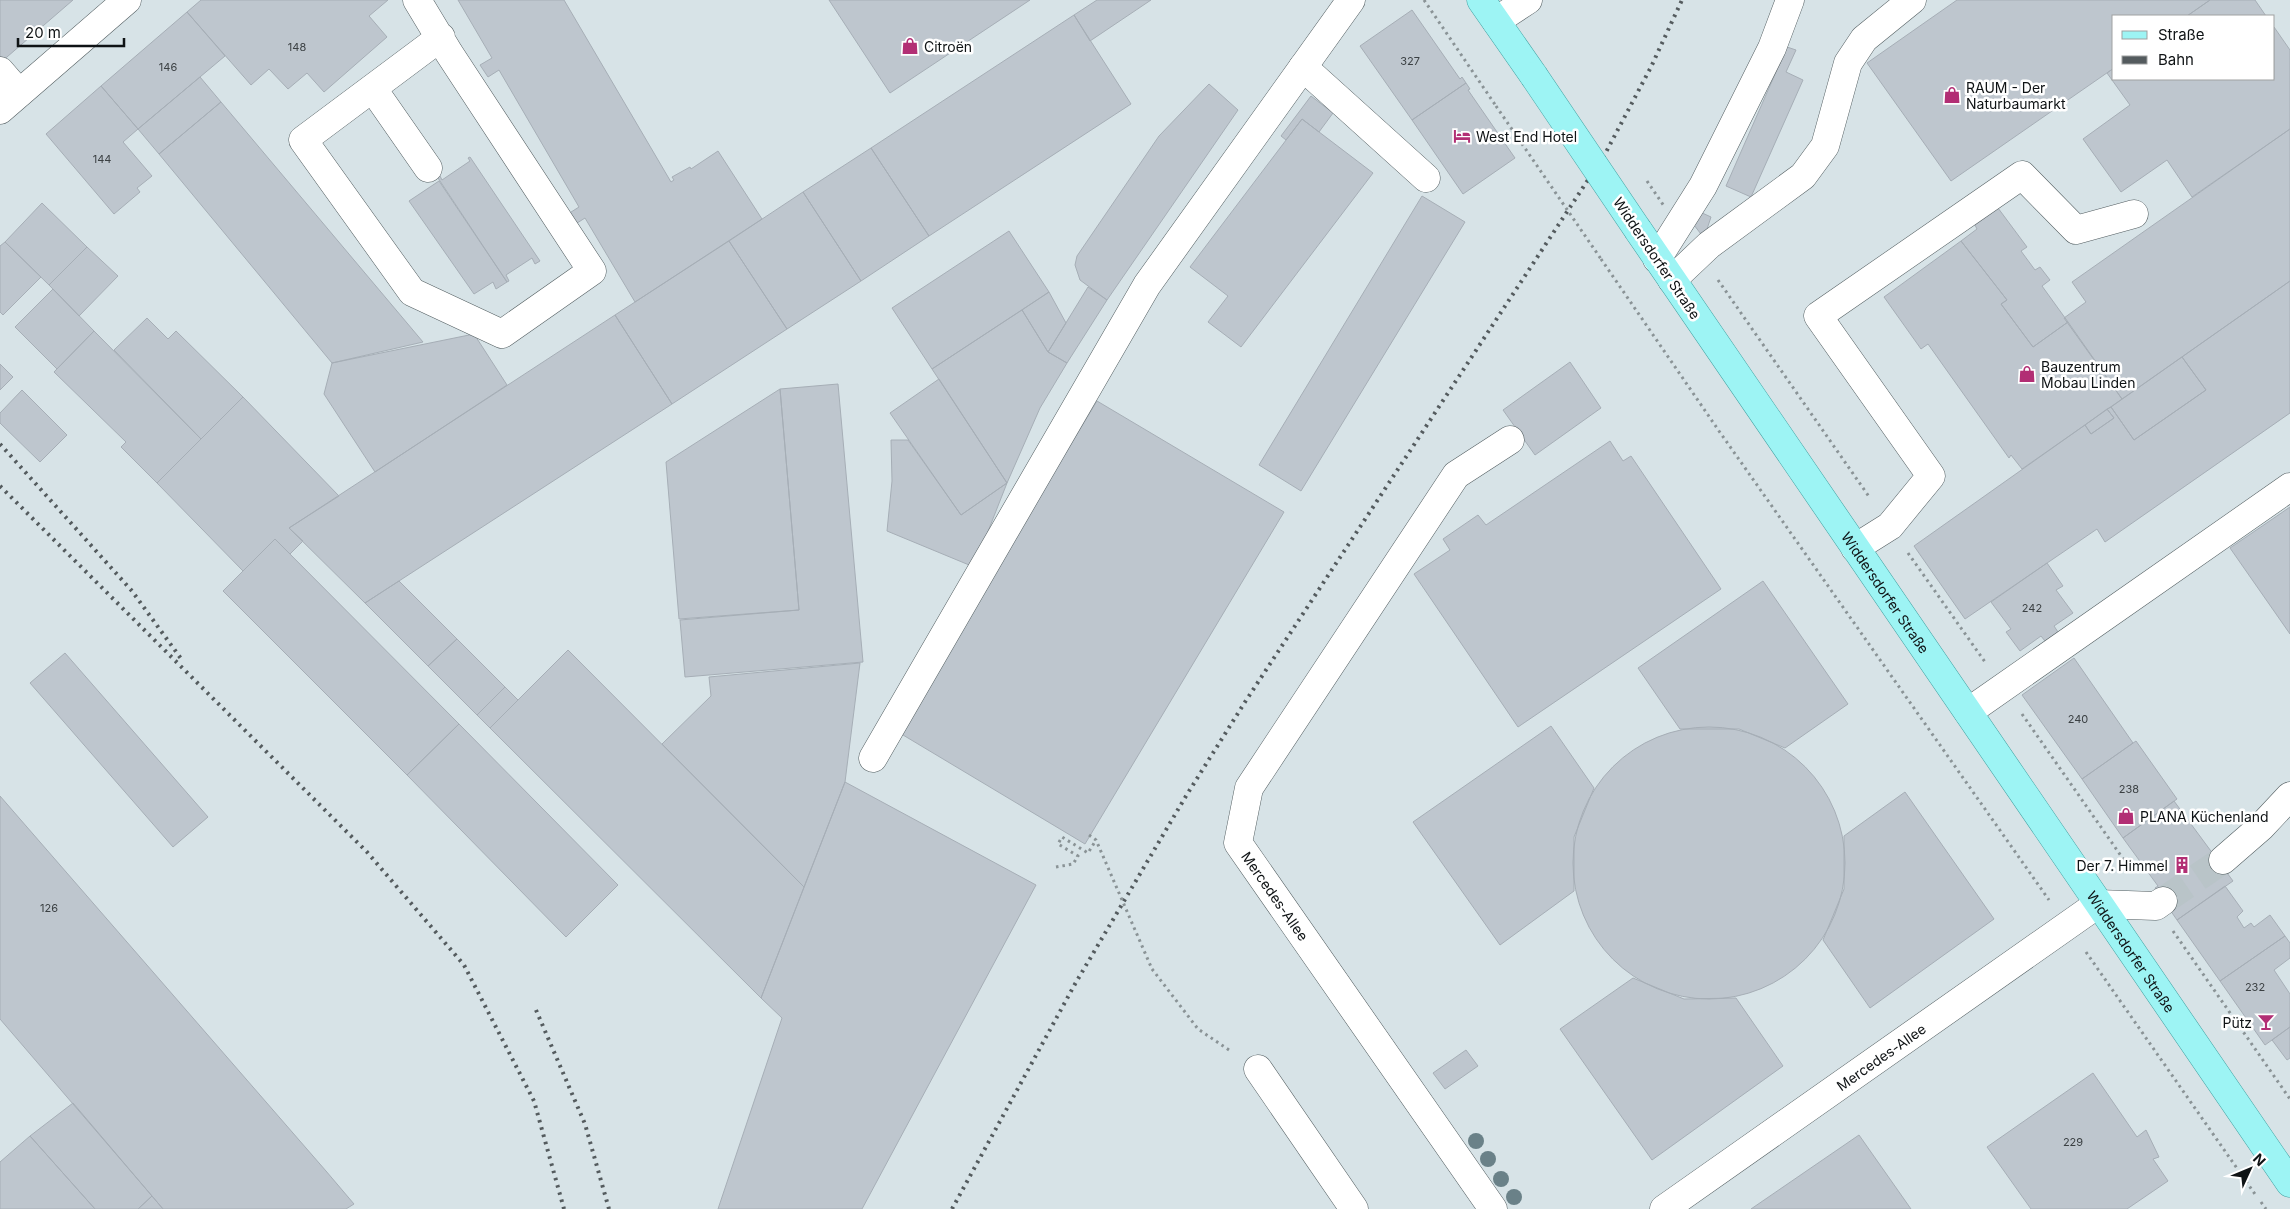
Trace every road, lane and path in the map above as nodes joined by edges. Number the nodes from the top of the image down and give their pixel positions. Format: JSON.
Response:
{"nodes":[{"id":1,"x":127,"y":0,"type":"edge"},
{"id":2,"x":418,"y":0,"type":"edge"},
{"id":3,"x":1351,"y":0,"type":"edge"},
{"id":4,"x":1424,"y":0,"type":"edge"},
{"id":5,"x":1528,"y":0,"type":"edge"},
{"id":6,"x":1790,"y":0,"type":"edge"},
{"id":7,"x":1912,"y":0,"type":"edge"},
{"id":8,"x":1488,"y":11,"type":"edge"},
{"id":9,"x":441,"y":37,"type":"junction"},
{"id":10,"x":1303,"y":67,"type":"junction"},
{"id":11,"x":0,"y":71,"type":"edge"},
{"id":12,"x":372,"y":88,"type":"junction"},
{"id":13,"x":10,"y":101,"type":"edge"},
{"id":14,"x":428,"y":168,"type":"dead end"},
{"id":15,"x":1426,"y":178,"type":"dead end"},
{"id":16,"x":2134,"y":214,"type":"dead end"},
{"id":17,"x":1700,"y":254,"type":"junction"},
{"id":18,"x":1665,"y":270,"type":"junction"},
{"id":19,"x":1510,"y":440,"type":"dead end"},
{"id":20,"x":2290,"y":487,"type":"edge"},
{"id":21,"x":1890,"y":526,"type":"junction"},
{"id":22,"x":1855,"y":548,"type":"junction"},
{"id":23,"x":2002,"y":687,"type":"junction"},
{"id":24,"x":1968,"y":712,"type":"junction"},
{"id":25,"x":873,"y":758,"type":"dead end"},
{"id":26,"x":2290,"y":796,"type":"edge"},
{"id":27,"x":1090,"y":835,"type":"dead end"},
{"id":28,"x":1096,"y":840,"type":"junction"},
{"id":29,"x":2223,"y":860,"type":"tunnel mouth"},
{"id":30,"x":1056,"y":866,"type":"dead end"},
{"id":31,"x":2098,"y":904,"type":"junction"},
{"id":32,"x":2159,"y":904,"type":"junction"},
{"id":33,"x":2067,"y":926,"type":"junction"},
{"id":34,"x":1258,"y":1069,"type":"joint"},
{"id":35,"x":2290,"y":1099,"type":"edge"},
{"id":36,"x":2290,"y":1183,"type":"edge"},
{"id":37,"x":1354,"y":1209,"type":"edge"},
{"id":38,"x":1493,"y":1209,"type":"edge"},
{"id":39,"x":1664,"y":1209,"type":"edge"},
{"id":40,"x":2266,"y":1209,"type":"edge"}],
"edges":[{"from":1,"to":13,"type":"street"},
{"from":2,"to":9,"type":"street"},
{"from":3,"to":10,"type":"street"},
{"from":4,"to":33,"type":"path","bridge":true},
{"from":5,"to":8,"type":"street"},
{"from":6,"to":18,"type":"street"},
{"from":7,"to":17,"type":"street"},
{"from":8,"to":18,"type":"main road","name":"Widdersdorfer Straße","bridge":true},
{"from":9,"to":12,"type":"street"},
{"from":9,"to":12,"type":"street"},
{"from":10,"to":15,"type":"street"},
{"from":10,"to":25,"type":"street"},
{"from":11,"to":13,"type":"street"},
{"from":12,"to":14,"type":"street"},
{"from":16,"to":21,"type":"street"},
{"from":17,"to":18,"type":"street"},
{"from":17,"to":21,"type":"path"},
{"from":18,"to":22,"type":"main road","name":"Widdersdorfer Straße"},
{"from":19,"to":38,"type":"street","name":"Mercedes-Allee"},
{"from":20,"to":23,"type":"street"},
{"from":21,"to":22,"type":"street"},
{"from":21,"to":23,"type":"path"},
{"from":22,"to":24,"type":"main road","name":"Widdersdorfer Straße"},
{"from":23,"to":24,"type":"street"},
{"from":23,"to":32,"type":"path"},
{"from":24,"to":31,"type":"main road","name":"Widdersdorfer Straße"},
{"from":26,"to":29,"type":"street"},
{"from":27,"to":28,"type":"path","bridge":true},
{"from":28,"to":30,"type":"path"},
{"from":28,"to":34,"type":"path","bridge":true},
{"from":31,"to":32,"type":"street"},
{"from":31,"to":33,"type":"street","name":"Mercedes-Allee"},
{"from":31,"to":36,"type":"main road","name":"Widdersdorfer Straße"},
{"from":32,"to":35,"type":"path"},
{"from":33,"to":39,"type":"street","name":"Mercedes-Allee"},
{"from":33,"to":40,"type":"path"},
{"from":34,"to":37,"type":"street"}]}
